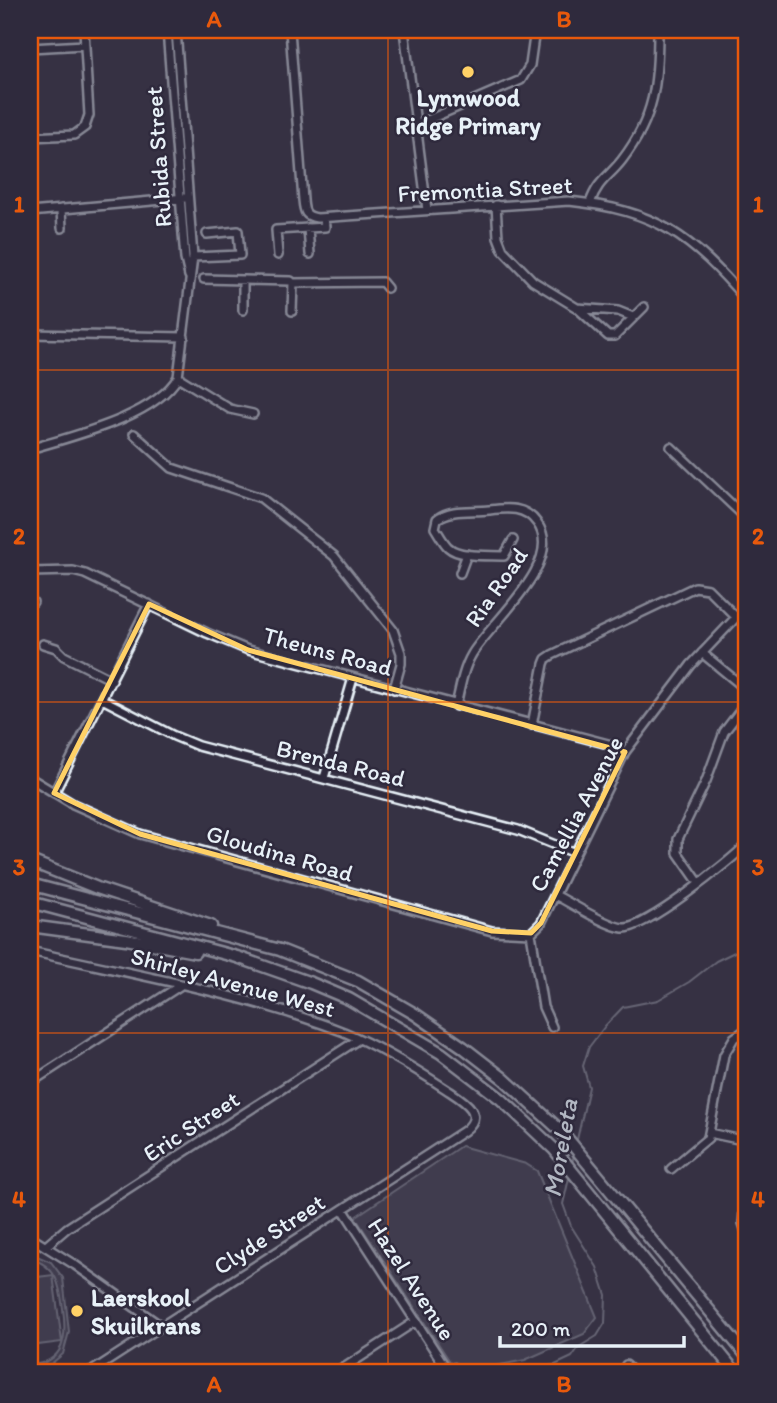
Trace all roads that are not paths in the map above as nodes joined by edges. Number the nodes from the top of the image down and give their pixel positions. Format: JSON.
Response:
{"nodes":[{"id":1,"x":84,"y":30,"type":"edge"},
{"id":2,"x":167,"y":30,"type":"edge"},
{"id":3,"x":176,"y":30,"type":"edge"},
{"id":4,"x":290,"y":30,"type":"edge"},
{"id":5,"x":404,"y":30,"type":"edge"},
{"id":6,"x":535,"y":30,"type":"edge"},
{"id":7,"x":658,"y":30,"type":"edge"},
{"id":8,"x":85,"y":44,"type":"junction"},
{"id":9,"x":30,"y":48,"type":"edge"},
{"id":10,"x":416,"y":125,"type":"junction"},
{"id":11,"x":30,"y":137,"type":"edge"},
{"id":12,"x":189,"y":197,"type":"junction"},
{"id":13,"x":180,"y":199,"type":"junction"},
{"id":14,"x":590,"y":203,"type":"junction"},
{"id":15,"x":496,"y":205,"type":"junction"},
{"id":16,"x":61,"y":209,"type":"junction"},
{"id":17,"x":427,"y":210,"type":"junction"},
{"id":18,"x":30,"y":212,"type":"edge"},
{"id":19,"x":321,"y":218,"type":"junction"},
{"id":20,"x":62,"y":228,"type":"dead end"},
{"id":21,"x":309,"y":228,"type":"junction"},
{"id":22,"x":207,"y":234,"type":"dead end"},
{"id":23,"x":310,"y":254,"type":"dead end"},
{"id":24,"x":278,"y":255,"type":"dead end"},
{"id":25,"x":193,"y":257,"type":"junction"},
{"id":26,"x":204,"y":279,"type":"dead end"},
{"id":27,"x":190,"y":280,"type":"junction"},
{"id":28,"x":243,"y":280,"type":"junction"},
{"id":29,"x":293,"y":283,"type":"junction"},
{"id":30,"x":387,"y":288,"type":"dead end"},
{"id":31,"x":747,"y":301,"type":"edge"},
{"id":32,"x":644,"y":307,"type":"dead end"},
{"id":33,"x":577,"y":308,"type":"junction"},
{"id":34,"x":243,"y":310,"type":"dead end"},
{"id":35,"x":292,"y":311,"type":"dead end"},
{"id":36,"x":633,"y":317,"type":"junction"},
{"id":37,"x":30,"y":334,"type":"edge"},
{"id":38,"x":184,"y":337,"type":"junction"},
{"id":39,"x":178,"y":377,"type":"junction"},
{"id":40,"x":253,"y":414,"type":"dead end"},
{"id":41,"x":134,"y":434,"type":"dead end"},
{"id":42,"x":671,"y":447,"type":"dead end"},
{"id":43,"x":30,"y":449,"type":"edge"},
{"id":44,"x":747,"y":519,"type":"edge"},
{"id":45,"x":513,"y":540,"type":"dead end"},
{"id":46,"x":467,"y":554,"type":"junction"},
{"id":47,"x":30,"y":572,"type":"edge"},
{"id":48,"x":460,"y":573,"type":"dead end"},
{"id":49,"x":149,"y":604,"type":"junction"},
{"id":50,"x":747,"y":606,"type":"edge"},
{"id":51,"x":736,"y":617,"type":"junction"},
{"id":52,"x":43,"y":644,"type":"dead end"},
{"id":53,"x":702,"y":653,"type":"junction"},
{"id":54,"x":352,"y":678,"type":"junction"},
{"id":55,"x":112,"y":680,"type":"junction"},
{"id":56,"x":394,"y":689,"type":"junction"},
{"id":57,"x":747,"y":690,"type":"edge"},
{"id":58,"x":102,"y":699,"type":"junction"},
{"id":59,"x":747,"y":702,"type":"edge"},
{"id":60,"x":456,"y":706,"type":"junction"},
{"id":61,"x":532,"y":725,"type":"junction"},
{"id":62,"x":625,"y":752,"type":"junction"},
{"id":63,"x":30,"y":778,"type":"edge"},
{"id":64,"x":324,"y":778,"type":"junction"},
{"id":65,"x":54,"y":793,"type":"junction"},
{"id":66,"x":747,"y":844,"type":"edge"},
{"id":67,"x":575,"y":853,"type":"junction"},
{"id":68,"x":30,"y":861,"type":"edge"},
{"id":69,"x":699,"y":883,"type":"junction"},
{"id":70,"x":30,"y":884,"type":"edge"},
{"id":71,"x":555,"y":895,"type":"junction"},
{"id":72,"x":30,"y":902,"type":"edge"},
{"id":73,"x":30,"y":926,"type":"edge"},
{"id":74,"x":531,"y":933,"type":"junction"},
{"id":75,"x":281,"y":950,"type":"junction"},
{"id":76,"x":30,"y":951,"type":"edge"},
{"id":77,"x":237,"y":957,"type":"junction"},
{"id":78,"x":181,"y":985,"type":"junction"},
{"id":79,"x":552,"y":1027,"type":"dead end"},
{"id":80,"x":747,"y":1029,"type":"edge"},
{"id":81,"x":359,"y":1040,"type":"junction"},
{"id":82,"x":30,"y":1083,"type":"edge"},
{"id":83,"x":470,"y":1126,"type":"joint"},
{"id":84,"x":709,"y":1133,"type":"junction"},
{"id":85,"x":747,"y":1141,"type":"edge"},
{"id":86,"x":671,"y":1169,"type":"dead end"},
{"id":87,"x":747,"y":1180,"type":"edge"},
{"id":88,"x":343,"y":1209,"type":"junction"},
{"id":89,"x":747,"y":1235,"type":"edge"},
{"id":90,"x":30,"y":1237,"type":"edge"},
{"id":91,"x":46,"y":1246,"type":"junction"},
{"id":92,"x":416,"y":1321,"type":"junction"},
{"id":93,"x":161,"y":1326,"type":"junction"},
{"id":94,"x":747,"y":1354,"type":"edge"},
{"id":95,"x":626,"y":1365,"type":"dead end"},
{"id":96,"x":448,"y":1371,"type":"dead end"},
{"id":97,"x":734,"y":1372,"type":"edge"},
{"id":98,"x":89,"y":1373,"type":"edge"},
{"id":99,"x":337,"y":1373,"type":"edge"},
{"id":100,"x":634,"y":1373,"type":"edge"}],
"edges":[{"from":1,"to":8,"type":"street"},
{"from":2,"to":13,"type":"street","name":"Rubida Street"},
{"from":3,"to":12,"type":"street","name":"Rubida Street"},
{"from":4,"to":19,"type":"street"},
{"from":5,"to":10,"type":"street"},
{"from":6,"to":10,"type":"street"},
{"from":7,"to":14,"type":"street"},
{"from":8,"to":9,"type":"street"},
{"from":8,"to":11,"type":"street"},
{"from":10,"to":17,"type":"street"},
{"from":12,"to":13,"type":"street"},
{"from":12,"to":25,"type":"street","name":"Rubida Street"},
{"from":13,"to":16,"type":"street"},
{"from":13,"to":27,"type":"street","name":"Rubida Street"},
{"from":14,"to":15,"type":"street","name":"Fremontia Street"},
{"from":14,"to":31,"type":"street","name":"Fremontia Street"},
{"from":15,"to":17,"type":"street","name":"Fremontia Street"},
{"from":15,"to":33,"type":"street"},
{"from":16,"to":18,"type":"street"},
{"from":16,"to":20,"type":"street"},
{"from":17,"to":19,"type":"street","name":"Fremontia Street"},
{"from":19,"to":21,"type":"street"},
{"from":21,"to":23,"type":"street"},
{"from":21,"to":24,"type":"street"},
{"from":22,"to":25,"type":"street"},
{"from":25,"to":27,"type":"street","name":"Rubida Street"},
{"from":26,"to":28,"type":"street"},
{"from":27,"to":38,"type":"street","name":"Rubida Street"},
{"from":28,"to":29,"type":"street"},
{"from":28,"to":34,"type":"street"},
{"from":29,"to":30,"type":"street"},
{"from":29,"to":35,"type":"street"},
{"from":32,"to":36,"type":"street"},
{"from":33,"to":36,"type":"street"},
{"from":33,"to":36,"type":"street"},
{"from":37,"to":38,"type":"street"},
{"from":38,"to":39,"type":"street","name":"Rubida Street"},
{"from":39,"to":40,"type":"street"},
{"from":39,"to":43,"type":"street"},
{"from":41,"to":56,"type":"street"},
{"from":42,"to":44,"type":"street"},
{"from":45,"to":46,"type":"street"},
{"from":46,"to":48,"type":"street"},
{"from":46,"to":60,"type":"street","name":"Ria Road"},
{"from":47,"to":49,"type":"street","name":"Theuns Road"},
{"from":49,"to":54,"type":"street","name":"Theuns Road"},
{"from":49,"to":55,"type":"street"},
{"from":50,"to":51,"type":"street","name":"Camellia Avenue"},
{"from":51,"to":53,"type":"street","name":"Camellia Avenue"},
{"from":51,"to":61,"type":"street"},
{"from":52,"to":55,"type":"street"},
{"from":53,"to":57,"type":"street"},
{"from":53,"to":62,"type":"street","name":"Camellia Avenue"},
{"from":54,"to":56,"type":"street","name":"Theuns Road"},
{"from":54,"to":64,"type":"street"},
{"from":55,"to":58,"type":"street"},
{"from":56,"to":60,"type":"street","name":"Theuns Road"},
{"from":58,"to":64,"type":"street","name":"Brenda Road"},
{"from":58,"to":65,"type":"street"},
{"from":59,"to":69,"type":"street"},
{"from":60,"to":61,"type":"street","name":"Theuns Road"},
{"from":61,"to":62,"type":"street","name":"Theuns Road"},
{"from":62,"to":67,"type":"street","name":"Camellia Avenue"},
{"from":63,"to":65,"type":"street","name":"Gloudina Road"},
{"from":64,"to":67,"type":"street","name":"Brenda Road"},
{"from":65,"to":74,"type":"street","name":"Gloudina Road"},
{"from":66,"to":69,"type":"street"},
{"from":67,"to":71,"type":"street","name":"Camellia Avenue"},
{"from":68,"to":75,"type":"highway"},
{"from":69,"to":71,"type":"street"},
{"from":70,"to":75,"type":"highway"},
{"from":71,"to":74,"type":"street","name":"Camellia Avenue"},
{"from":72,"to":77,"type":"highway"},
{"from":73,"to":77,"type":"highway"},
{"from":74,"to":79,"type":"street"},
{"from":75,"to":94,"type":"highway"},
{"from":76,"to":78,"type":"street","name":"Shirley Avenue West"},
{"from":77,"to":97,"type":"highway"},
{"from":78,"to":81,"type":"street","name":"Shirley Avenue West"},
{"from":78,"to":82,"type":"street"},
{"from":80,"to":84,"type":"street"},
{"from":81,"to":83,"type":"street","name":"Shirley Avenue West"},
{"from":81,"to":91,"type":"street","name":"Eric Street"},
{"from":83,"to":88,"type":"street","name":"Clyde Street"},
{"from":84,"to":85,"type":"street"},
{"from":84,"to":86,"type":"street"},
{"from":87,"to":89,"type":"street"},
{"from":88,"to":92,"type":"street","name":"Hazel Avenue"},
{"from":88,"to":93,"type":"street","name":"Clyde Street"},
{"from":90,"to":91,"type":"street"},
{"from":91,"to":93,"type":"street"},
{"from":92,"to":96,"type":"street","name":"Hazel Avenue"},
{"from":92,"to":99,"type":"street"},
{"from":93,"to":98,"type":"street","name":"Clyde Street"},
{"from":95,"to":100,"type":"street"}]}
